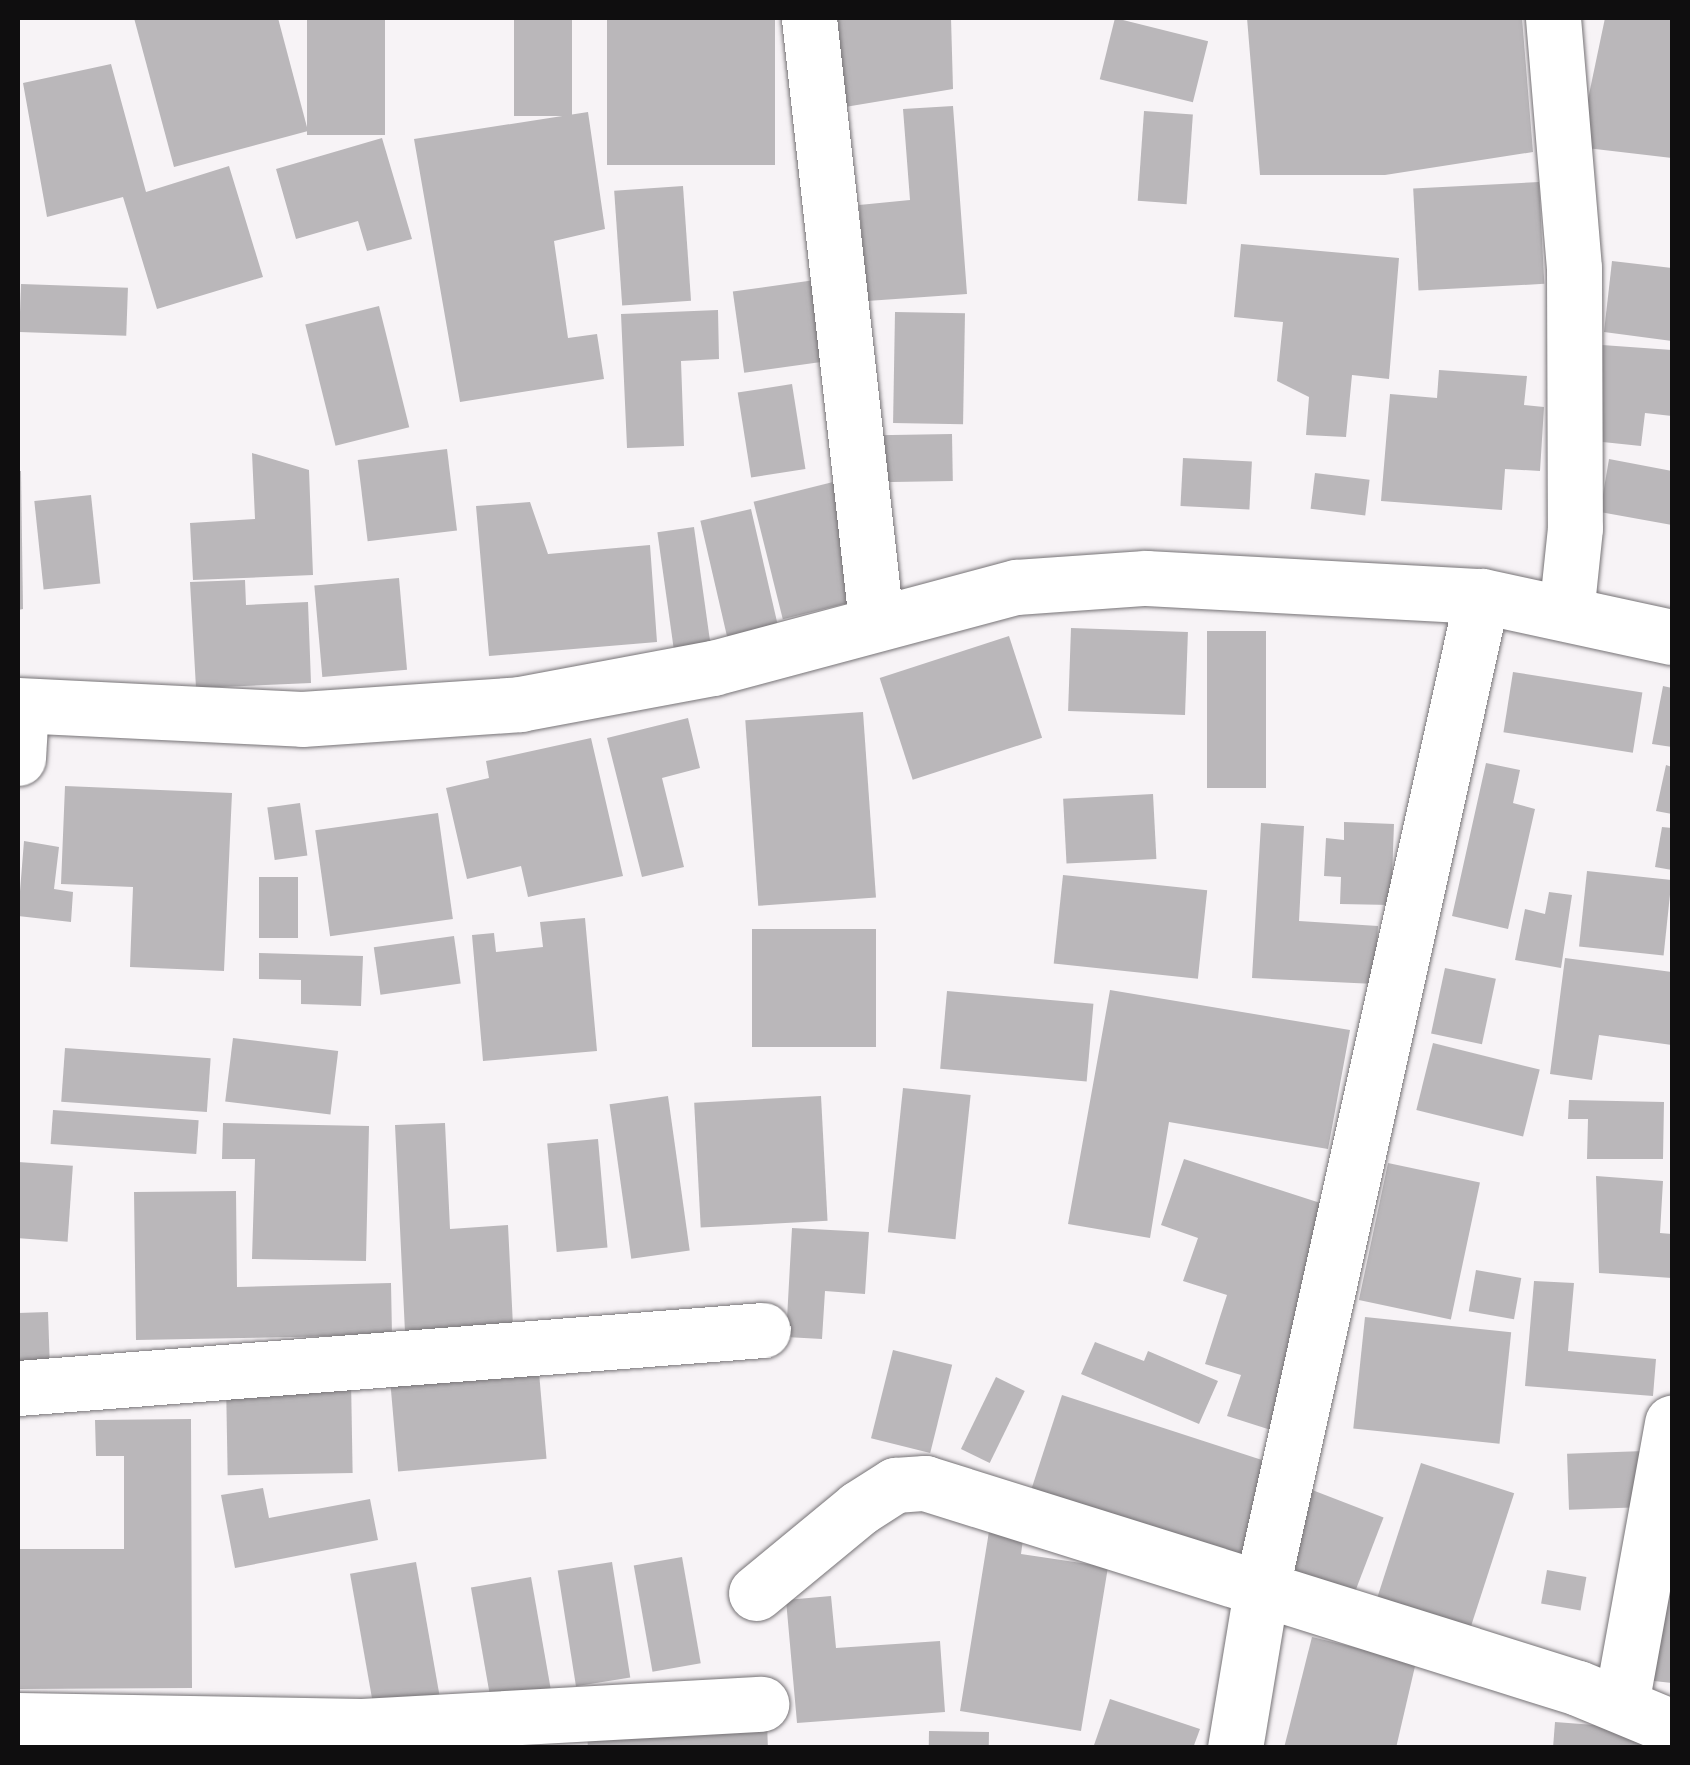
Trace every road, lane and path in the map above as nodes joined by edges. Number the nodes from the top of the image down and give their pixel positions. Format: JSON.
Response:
{"nodes":[{"id":1,"x":809,"y":18,"type":"edge"},
{"id":2,"x":1553,"y":18,"type":"edge"},
{"id":3,"x":1482,"y":596,"type":"junction"},
{"id":4,"x":1566,"y":614,"type":"junction"},
{"id":5,"x":876,"y":621,"type":"junction"},
{"id":6,"x":1672,"y":637,"type":"edge"},
{"id":7,"x":19,"y":723,"type":"edge"},
{"id":8,"x":763,"y":1330,"type":"dead end"},
{"id":9,"x":18,"y":1388,"type":"edge"},
{"id":10,"x":1672,"y":1423,"type":"edge"},
{"id":11,"x":1261,"y":1591,"type":"junction"},
{"id":12,"x":756,"y":1593,"type":"dead end"},
{"id":13,"x":761,"y":1704,"type":"dead end"},
{"id":14,"x":1621,"y":1704,"type":"junction"},
{"id":15,"x":18,"y":1720,"type":"edge"},
{"id":16,"x":1672,"y":1727,"type":"edge"},
{"id":17,"x":1235,"y":1748,"type":"edge"}],
"edges":[{"from":1,"to":5,"type":"street"},
{"from":2,"to":4,"type":"street"},
{"from":3,"to":4,"type":"street"},
{"from":3,"to":5,"type":"street"},
{"from":3,"to":11,"type":"street"},
{"from":4,"to":6,"type":"street"},
{"from":5,"to":7,"type":"street"},
{"from":8,"to":9,"type":"street"},
{"from":10,"to":14,"type":"street"},
{"from":11,"to":12,"type":"street"},
{"from":11,"to":14,"type":"street"},
{"from":11,"to":17,"type":"street"},
{"from":13,"to":15,"type":"street"},
{"from":14,"to":16,"type":"street"}]}
